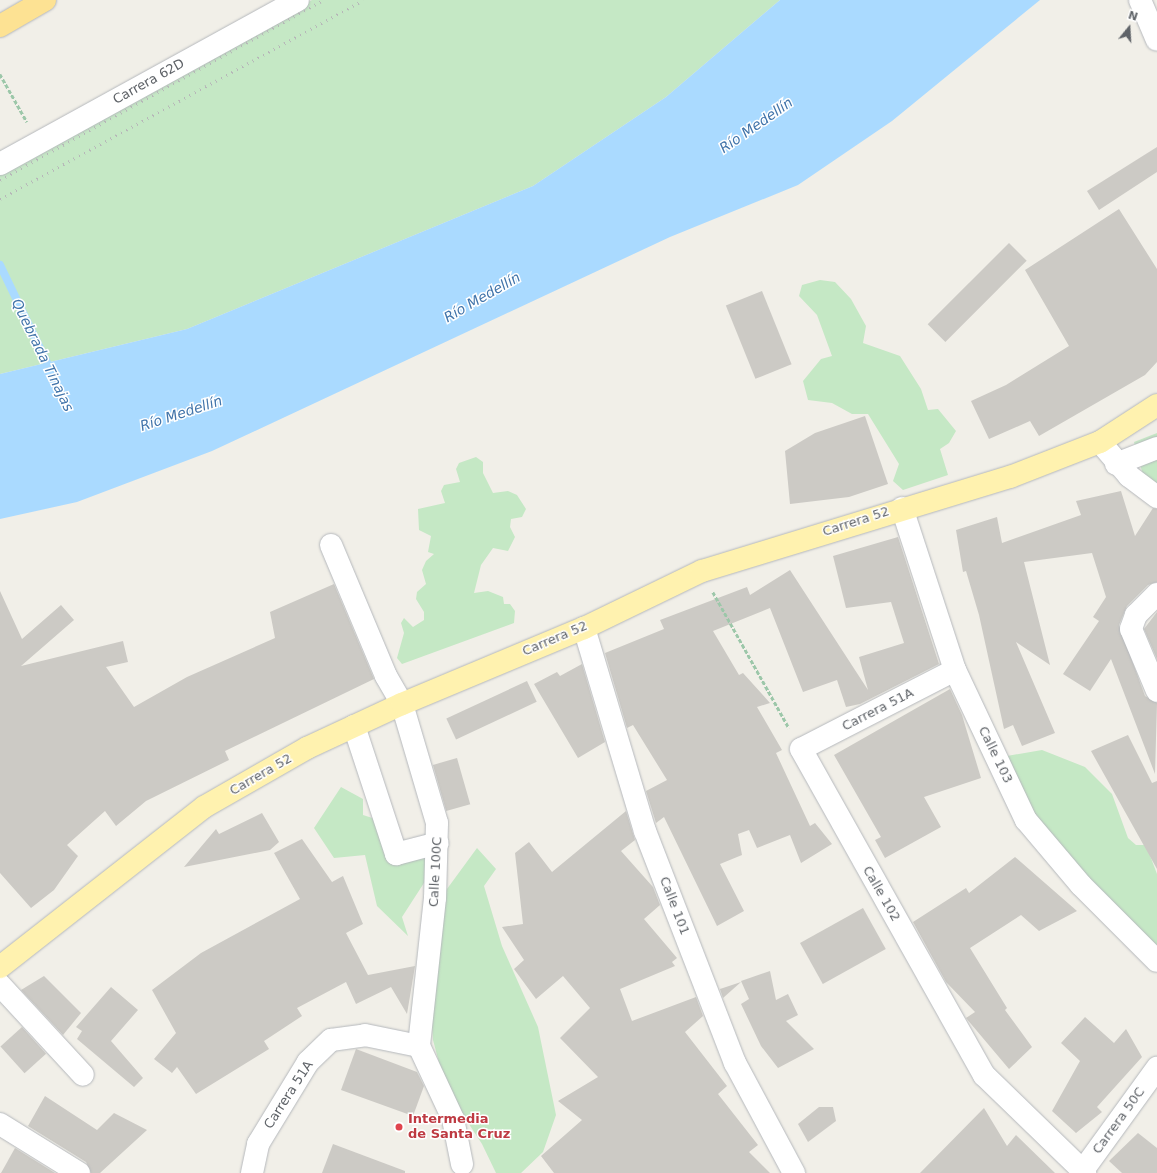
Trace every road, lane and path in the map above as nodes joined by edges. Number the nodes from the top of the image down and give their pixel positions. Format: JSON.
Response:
{"nodes":[{"id":1,"x":45,"y":0,"type":"edge"},
{"id":2,"x":298,"y":0,"type":"edge"},
{"id":3,"x":1140,"y":0,"type":"edge"},
{"id":4,"x":0,"y":26,"type":"edge"},
{"id":5,"x":1157,"y":40,"type":"edge"},
{"id":6,"x":0,"y":74,"type":"edge"},
{"id":7,"x":38,"y":143,"type":"junction"},
{"id":8,"x":0,"y":164,"type":"edge"},
{"id":9,"x":1157,"y":405,"type":"edge"},
{"id":10,"x":1100,"y":442,"type":"junction"},
{"id":11,"x":1157,"y":448,"type":"edge"},
{"id":12,"x":1116,"y":464,"type":"junction"},
{"id":13,"x":1157,"y":497,"type":"edge"},
{"id":14,"x":902,"y":508,"type":"junction"},
{"id":15,"x":331,"y":545,"type":"dead end"},
{"id":16,"x":711,"y":588,"type":"dead end"},
{"id":17,"x":1157,"y":594,"type":"edge"},
{"id":18,"x":584,"y":628,"type":"junction"},
{"id":19,"x":955,"y":670,"type":"junction"},
{"id":20,"x":1157,"y":691,"type":"edge"},
{"id":21,"x":402,"y":704,"type":"junction"},
{"id":22,"x":354,"y":726,"type":"junction"},
{"id":23,"x":801,"y":749,"type":"junction"},
{"id":24,"x":438,"y":843,"type":"junction"},
{"id":25,"x":1157,"y":961,"type":"edge"},
{"id":26,"x":0,"y":967,"type":"edge"},
{"id":27,"x":0,"y":986,"type":"edge"},
{"id":28,"x":419,"y":1046,"type":"junction"},
{"id":29,"x":1157,"y":1068,"type":"edge"},
{"id":30,"x":83,"y":1075,"type":"dead end"},
{"id":31,"x":0,"y":1124,"type":"edge"},
{"id":32,"x":462,"y":1164,"type":"dead end"},
{"id":33,"x":1083,"y":1172,"type":"edge"},
{"id":34,"x":79,"y":1173,"type":"edge"},
{"id":35,"x":252,"y":1173,"type":"edge"},
{"id":36,"x":794,"y":1173,"type":"edge"}],
"edges":[{"from":1,"to":4,"type":"highway"},
{"from":2,"to":7,"type":"street","name":"Carrera 62D"},
{"from":3,"to":5,"type":"street"},
{"from":6,"to":7,"type":"path"},
{"from":7,"to":8,"type":"street","name":"Carrera 62D"},
{"from":9,"to":10,"type":"main road","name":"Carrera 52"},
{"from":10,"to":12,"type":"street"},
{"from":10,"to":14,"type":"main road","name":"Carrera 52"},
{"from":11,"to":12,"type":"street"},
{"from":12,"to":13,"type":"street"},
{"from":14,"to":18,"type":"main road","name":"Carrera 52"},
{"from":14,"to":19,"type":"street","name":"Calle 103"},
{"from":15,"to":21,"type":"street","name":"Calle 100C"},
{"from":16,"to":23,"type":"path"},
{"from":17,"to":20,"type":"street"},
{"from":18,"to":21,"type":"main road","name":"Carrera 52"},
{"from":18,"to":36,"type":"street","name":"Calle 101"},
{"from":19,"to":23,"type":"street","name":"Carrera 51A"},
{"from":19,"to":25,"type":"street","name":"Calle 103"},
{"from":21,"to":22,"type":"main road","name":"Carrera 52"},
{"from":21,"to":24,"type":"street","name":"Calle 100C"},
{"from":22,"to":24,"type":"street"},
{"from":22,"to":26,"type":"main road","name":"Carrera 52"},
{"from":23,"to":33,"type":"street","name":"Calle 102"},
{"from":24,"to":28,"type":"street","name":"Calle 100C"},
{"from":27,"to":30,"type":"street"},
{"from":28,"to":32,"type":"street"},
{"from":28,"to":35,"type":"street","name":"Carrera 51A"},
{"from":29,"to":33,"type":"street","name":"Carrera 50C"},
{"from":31,"to":34,"type":"street"}]}
